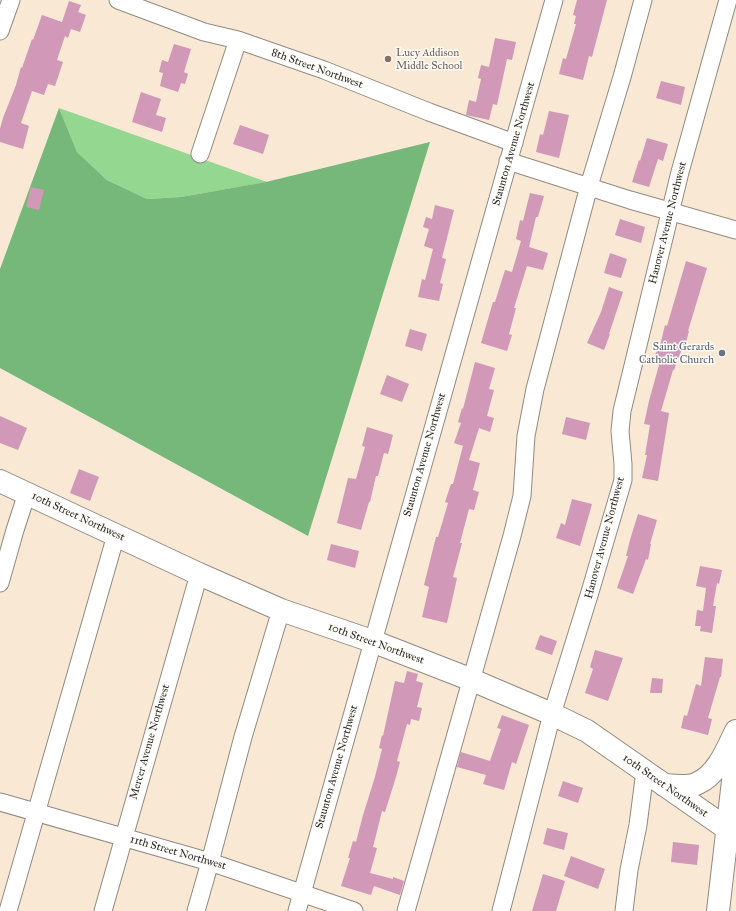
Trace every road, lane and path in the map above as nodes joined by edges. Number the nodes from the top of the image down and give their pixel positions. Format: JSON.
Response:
{"nodes":[{"id":1,"x":11,"y":0,"type":"edge"},
{"id":2,"x":118,"y":0,"type":"edge"},
{"id":3,"x":554,"y":0,"type":"edge"},
{"id":4,"x":643,"y":0,"type":"edge"},
{"id":5,"x":728,"y":0,"type":"edge"},
{"id":6,"x":0,"y":31,"type":"edge"},
{"id":7,"x":238,"y":40,"type":"junction"},
{"id":8,"x":514,"y":143,"type":"junction"},
{"id":9,"x":200,"y":154,"type":"dead end"},
{"id":10,"x":508,"y":161,"type":"junction"},
{"id":11,"x":589,"y":186,"type":"junction"},
{"id":12,"x":670,"y":211,"type":"junction"},
{"id":13,"x":736,"y":230,"type":"edge"},
{"id":14,"x":0,"y":480,"type":"edge"},
{"id":15,"x":27,"y":493,"type":"junction"},
{"id":16,"x":116,"y":536,"type":"junction"},
{"id":17,"x":199,"y":574,"type":"junction"},
{"id":18,"x":0,"y":583,"type":"edge"},
{"id":19,"x":281,"y":610,"type":"junction"},
{"id":20,"x":372,"y":642,"type":"junction"},
{"id":21,"x":472,"y":680,"type":"junction"},
{"id":22,"x":552,"y":714,"type":"junction"},
{"id":23,"x":736,"y":731,"type":"edge"},
{"id":24,"x":736,"y":755,"type":"edge"},
{"id":25,"x":645,"y":772,"type":"junction"},
{"id":26,"x":664,"y":785,"type":"junction"},
{"id":27,"x":0,"y":802,"type":"edge"},
{"id":28,"x":37,"y":812,"type":"junction"},
{"id":29,"x":732,"y":832,"type":"edge"},
{"id":30,"x":124,"y":837,"type":"junction"},
{"id":31,"x":210,"y":862,"type":"junction"},
{"id":32,"x":736,"y":875,"type":"edge"},
{"id":33,"x":302,"y":893,"type":"junction"},
{"id":34,"x":718,"y":906,"type":"edge"},
{"id":35,"x":8,"y":911,"type":"edge"},
{"id":36,"x":103,"y":911,"type":"edge"},
{"id":37,"x":196,"y":911,"type":"edge"},
{"id":38,"x":297,"y":911,"type":"edge"},
{"id":39,"x":354,"y":911,"type":"edge"},
{"id":40,"x":406,"y":911,"type":"edge"},
{"id":41,"x":500,"y":911,"type":"edge"},
{"id":42,"x":624,"y":911,"type":"edge"}],
"edges":[{"from":1,"to":6,"type":"street"},
{"from":2,"to":7,"type":"street","name":"8th Street Northwest"},
{"from":3,"to":8,"type":"street","name":"Staunton Avenue Northwest"},
{"from":4,"to":11,"type":"street"},
{"from":5,"to":12,"type":"street","name":"Hanover Avenue Northwest"},
{"from":7,"to":8,"type":"street","name":"8th Street Northwest"},
{"from":7,"to":9,"type":"street"},
{"from":8,"to":10,"type":"street","name":"Staunton Avenue Northwest"},
{"from":10,"to":11,"type":"street"},
{"from":10,"to":20,"type":"street","name":"Staunton Avenue Northwest"},
{"from":11,"to":12,"type":"street"},
{"from":11,"to":21,"type":"street"},
{"from":12,"to":13,"type":"street"},
{"from":12,"to":22,"type":"street","name":"Hanover Avenue Northwest"},
{"from":14,"to":15,"type":"main road","name":"10th Street Northwest"},
{"from":15,"to":16,"type":"main road","name":"10th Street Northwest"},
{"from":15,"to":18,"type":"street"},
{"from":16,"to":17,"type":"main road","name":"10th Street Northwest"},
{"from":16,"to":28,"type":"street"},
{"from":17,"to":19,"type":"main road","name":"10th Street Northwest"},
{"from":17,"to":30,"type":"street","name":"Mercer Avenue Northwest"},
{"from":19,"to":20,"type":"main road","name":"10th Street Northwest"},
{"from":19,"to":31,"type":"street"},
{"from":20,"to":21,"type":"main road","name":"10th Street Northwest"},
{"from":20,"to":33,"type":"street","name":"Staunton Avenue Northwest"},
{"from":21,"to":22,"type":"main road","name":"10th Street Northwest"},
{"from":21,"to":40,"type":"street"},
{"from":22,"to":25,"type":"main road","name":"10th Street Northwest"},
{"from":22,"to":41,"type":"street","name":"Hanover Avenue Northwest"},
{"from":23,"to":26,"type":"main road"},
{"from":24,"to":29,"type":"main road"},
{"from":25,"to":26,"type":"main road","name":"10th Street Northwest"},
{"from":25,"to":42,"type":"street"},
{"from":26,"to":29,"type":"main road","name":"10th Street Northwest"},
{"from":27,"to":28,"type":"street","name":"11th Street Northwest"},
{"from":28,"to":30,"type":"street","name":"11th Street Northwest"},
{"from":28,"to":35,"type":"street"},
{"from":29,"to":34,"type":"main road"},
{"from":30,"to":31,"type":"street","name":"11th Street Northwest"},
{"from":30,"to":36,"type":"street","name":"Mercer Avenue Northwest"},
{"from":31,"to":33,"type":"street","name":"11th Street Northwest"},
{"from":31,"to":37,"type":"street"},
{"from":32,"to":34,"type":"main road"},
{"from":33,"to":38,"type":"street","name":"Staunton Avenue Northwest"},
{"from":33,"to":39,"type":"street","name":"11th Street Northwest"}]}
